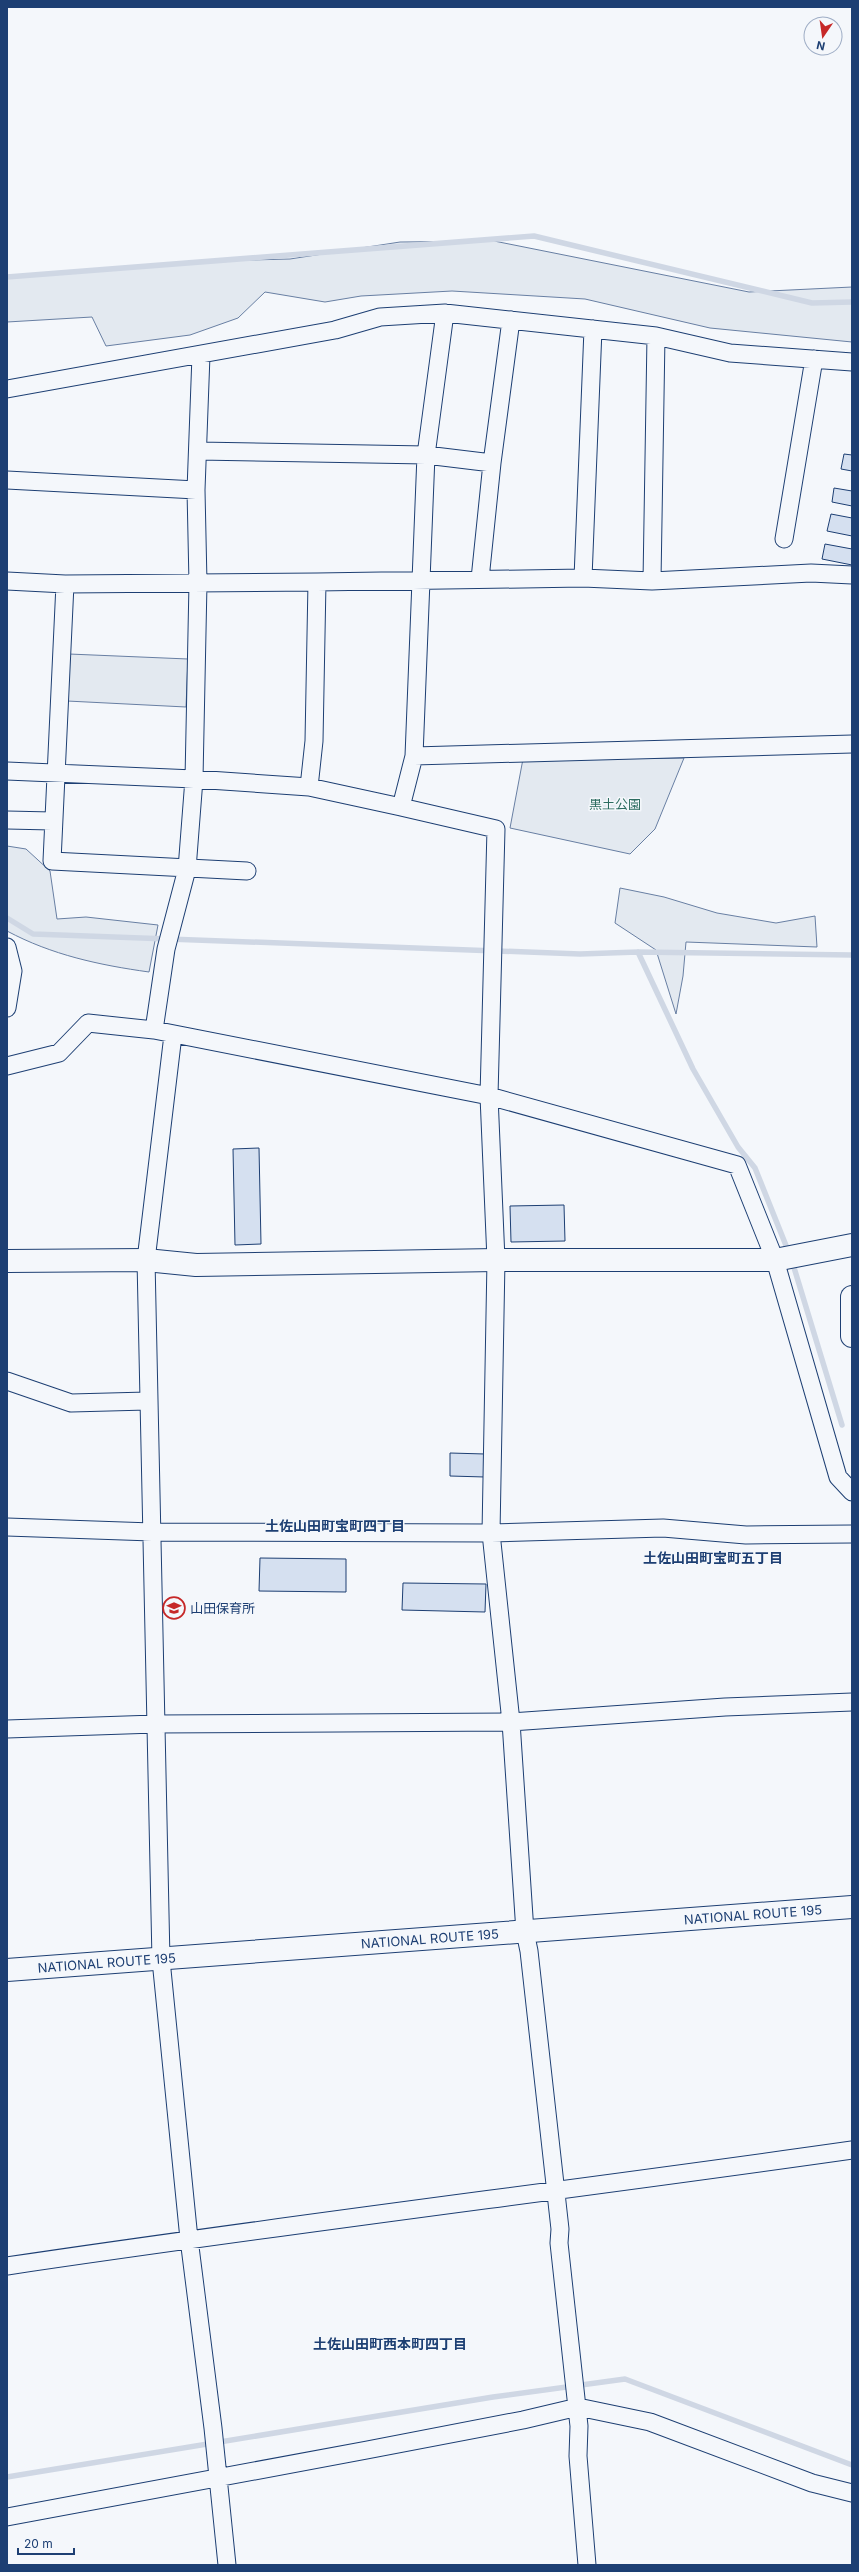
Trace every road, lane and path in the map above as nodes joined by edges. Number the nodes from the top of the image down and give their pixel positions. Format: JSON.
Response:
{"nodes":[{"id":1,"x":445,"y":313,"type":"junction"},
{"id":2,"x":512,"y":320,"type":"junction"},
{"id":3,"x":593,"y":329,"type":"junction"},
{"id":4,"x":656,"y":336,"type":"junction"},
{"id":5,"x":201,"y":355,"type":"junction"},
{"id":6,"x":814,"y":359,"type":"junction"},
{"id":7,"x":852,"y":362,"type":"edge"},
{"id":8,"x":7,"y":390,"type":"edge"},
{"id":9,"x":198,"y":452,"type":"junction"},
{"id":10,"x":426,"y":454,"type":"junction"},
{"id":11,"x":492,"y":463,"type":"junction"},
{"id":12,"x":7,"y":480,"type":"edge"},
{"id":13,"x":196,"y":490,"type":"junction"},
{"id":14,"x":784,"y":539,"type":"dead end"},
{"id":15,"x":852,"y":575,"type":"edge"},
{"id":16,"x":583,"y":578,"type":"junction"},
{"id":17,"x":480,"y":579,"type":"junction"},
{"id":18,"x":422,"y":580,"type":"junction"},
{"id":19,"x":7,"y":581,"type":"edge"},
{"id":20,"x":318,"y":582,"type":"junction"},
{"id":21,"x":652,"y":582,"type":"junction"},
{"id":22,"x":198,"y":583,"type":"junction"},
{"id":23,"x":65,"y":584,"type":"junction"},
{"id":24,"x":852,"y":744,"type":"edge"},
{"id":25,"x":414,"y":756,"type":"junction"},
{"id":26,"x":7,"y":771,"type":"edge"},
{"id":27,"x":55,"y":773,"type":"junction"},
{"id":28,"x":194,"y":779,"type":"junction"},
{"id":29,"x":309,"y":787,"type":"junction"},
{"id":30,"x":401,"y":807,"type":"junction"},
{"id":31,"x":7,"y":820,"type":"edge"},
{"id":32,"x":52,"y":821,"type":"junction"},
{"id":33,"x":187,"y":869,"type":"junction"},
{"id":34,"x":247,"y":871,"type":"dead end"},
{"id":35,"x":7,"y":947,"type":"edge"},
{"id":36,"x":7,"y":1008,"type":"edge"},
{"id":37,"x":154,"y":1030,"type":"junction"},
{"id":38,"x":173,"y":1035,"type":"junction"},
{"id":39,"x":7,"y":1066,"type":"edge"},
{"id":40,"x":489,"y":1096,"type":"junction"},
{"id":41,"x":852,"y":1245,"type":"edge"},
{"id":42,"x":786,"y":1258,"type":"junction"},
{"id":43,"x":146,"y":1260,"type":"junction"},
{"id":44,"x":496,"y":1260,"type":"junction"},
{"id":45,"x":7,"y":1261,"type":"edge"},
{"id":46,"x":852,"y":1297,"type":"edge"},
{"id":47,"x":852,"y":1336,"type":"edge"},
{"id":48,"x":7,"y":1381,"type":"edge"},
{"id":49,"x":147,"y":1402,"type":"junction"},
{"id":50,"x":852,"y":1492,"type":"edge"},
{"id":51,"x":7,"y":1527,"type":"edge"},
{"id":52,"x":152,"y":1532,"type":"junction"},
{"id":53,"x":492,"y":1532,"type":"junction"},
{"id":54,"x":852,"y":1534,"type":"edge"},
{"id":55,"x":852,"y":1702,"type":"edge"},
{"id":56,"x":511,"y":1722,"type":"junction"},
{"id":57,"x":156,"y":1724,"type":"junction"},
{"id":58,"x":7,"y":1729,"type":"edge"},
{"id":59,"x":852,"y":1907,"type":"edge"},
{"id":60,"x":525,"y":1932,"type":"junction"},
{"id":61,"x":161,"y":1960,"type":"junction"},
{"id":62,"x":7,"y":1970,"type":"edge"},
{"id":63,"x":852,"y":2150,"type":"edge"},
{"id":64,"x":555,"y":2192,"type":"junction"},
{"id":65,"x":189,"y":2239,"type":"junction"},
{"id":66,"x":7,"y":2266,"type":"edge"},
{"id":67,"x":578,"y":2407,"type":"junction"},
{"id":68,"x":217,"y":2478,"type":"junction"},
{"id":69,"x":852,"y":2493,"type":"edge"},
{"id":70,"x":7,"y":2517,"type":"edge"},
{"id":71,"x":227,"y":2565,"type":"edge"},
{"id":72,"x":587,"y":2565,"type":"edge"}],
"edges":[{"from":1,"to":2,"type":"street"},
{"from":1,"to":5,"type":"street"},
{"from":1,"to":10,"type":"street"},
{"from":2,"to":3,"type":"street"},
{"from":2,"to":11,"type":"street"},
{"from":3,"to":4,"type":"street"},
{"from":3,"to":16,"type":"street"},
{"from":4,"to":6,"type":"street"},
{"from":4,"to":21,"type":"street"},
{"from":5,"to":8,"type":"street"},
{"from":5,"to":9,"type":"street"},
{"from":6,"to":7,"type":"street"},
{"from":6,"to":14,"type":"street"},
{"from":9,"to":10,"type":"street"},
{"from":9,"to":13,"type":"street"},
{"from":10,"to":11,"type":"street"},
{"from":10,"to":18,"type":"street"},
{"from":11,"to":17,"type":"street"},
{"from":12,"to":13,"type":"street"},
{"from":13,"to":22,"type":"street"},
{"from":15,"to":21,"type":"street"},
{"from":16,"to":17,"type":"street"},
{"from":16,"to":21,"type":"street"},
{"from":17,"to":18,"type":"street"},
{"from":18,"to":20,"type":"street"},
{"from":18,"to":25,"type":"street"},
{"from":19,"to":23,"type":"street"},
{"from":20,"to":22,"type":"street"},
{"from":20,"to":29,"type":"street"},
{"from":22,"to":23,"type":"street"},
{"from":22,"to":28,"type":"street"},
{"from":23,"to":27,"type":"street"},
{"from":24,"to":25,"type":"street"},
{"from":25,"to":30,"type":"street"},
{"from":26,"to":27,"type":"street"},
{"from":27,"to":28,"type":"street"},
{"from":27,"to":32,"type":"street"},
{"from":28,"to":29,"type":"street"},
{"from":28,"to":33,"type":"street"},
{"from":29,"to":30,"type":"street"},
{"from":30,"to":40,"type":"street"},
{"from":31,"to":32,"type":"street"},
{"from":32,"to":33,"type":"street"},
{"from":33,"to":34,"type":"street"},
{"from":33,"to":37,"type":"street"},
{"from":35,"to":36,"type":"street"},
{"from":37,"to":38,"type":"street"},
{"from":37,"to":39,"type":"street"},
{"from":38,"to":40,"type":"street"},
{"from":38,"to":43,"type":"street"},
{"from":40,"to":42,"type":"street"},
{"from":40,"to":44,"type":"street"},
{"from":41,"to":42,"type":"main road"},
{"from":42,"to":44,"type":"main road"},
{"from":42,"to":50,"type":"street"},
{"from":43,"to":44,"type":"main road"},
{"from":43,"to":45,"type":"main road"},
{"from":43,"to":49,"type":"street"},
{"from":44,"to":53,"type":"street"},
{"from":46,"to":47,"type":"main road"},
{"from":48,"to":49,"type":"street"},
{"from":49,"to":52,"type":"street"},
{"from":51,"to":52,"type":"street"},
{"from":52,"to":53,"type":"street"},
{"from":52,"to":57,"type":"street"},
{"from":53,"to":54,"type":"street"},
{"from":53,"to":56,"type":"street"},
{"from":55,"to":56,"type":"street"},
{"from":56,"to":57,"type":"street"},
{"from":56,"to":60,"type":"street"},
{"from":57,"to":58,"type":"street"},
{"from":57,"to":61,"type":"street"},
{"from":59,"to":60,"type":"main road","name":"NATIONAL ROUTE 195"},
{"from":60,"to":61,"type":"main road","name":"NATIONAL ROUTE 195"},
{"from":60,"to":64,"type":"street"},
{"from":61,"to":62,"type":"main road","name":"NATIONAL ROUTE 195"},
{"from":61,"to":65,"type":"street"},
{"from":63,"to":64,"type":"street"},
{"from":64,"to":65,"type":"street"},
{"from":64,"to":67,"type":"street"},
{"from":65,"to":66,"type":"street"},
{"from":65,"to":68,"type":"street"},
{"from":67,"to":68,"type":"street"},
{"from":67,"to":69,"type":"street"},
{"from":67,"to":72,"type":"street"},
{"from":68,"to":70,"type":"street"},
{"from":68,"to":71,"type":"street"}]}
